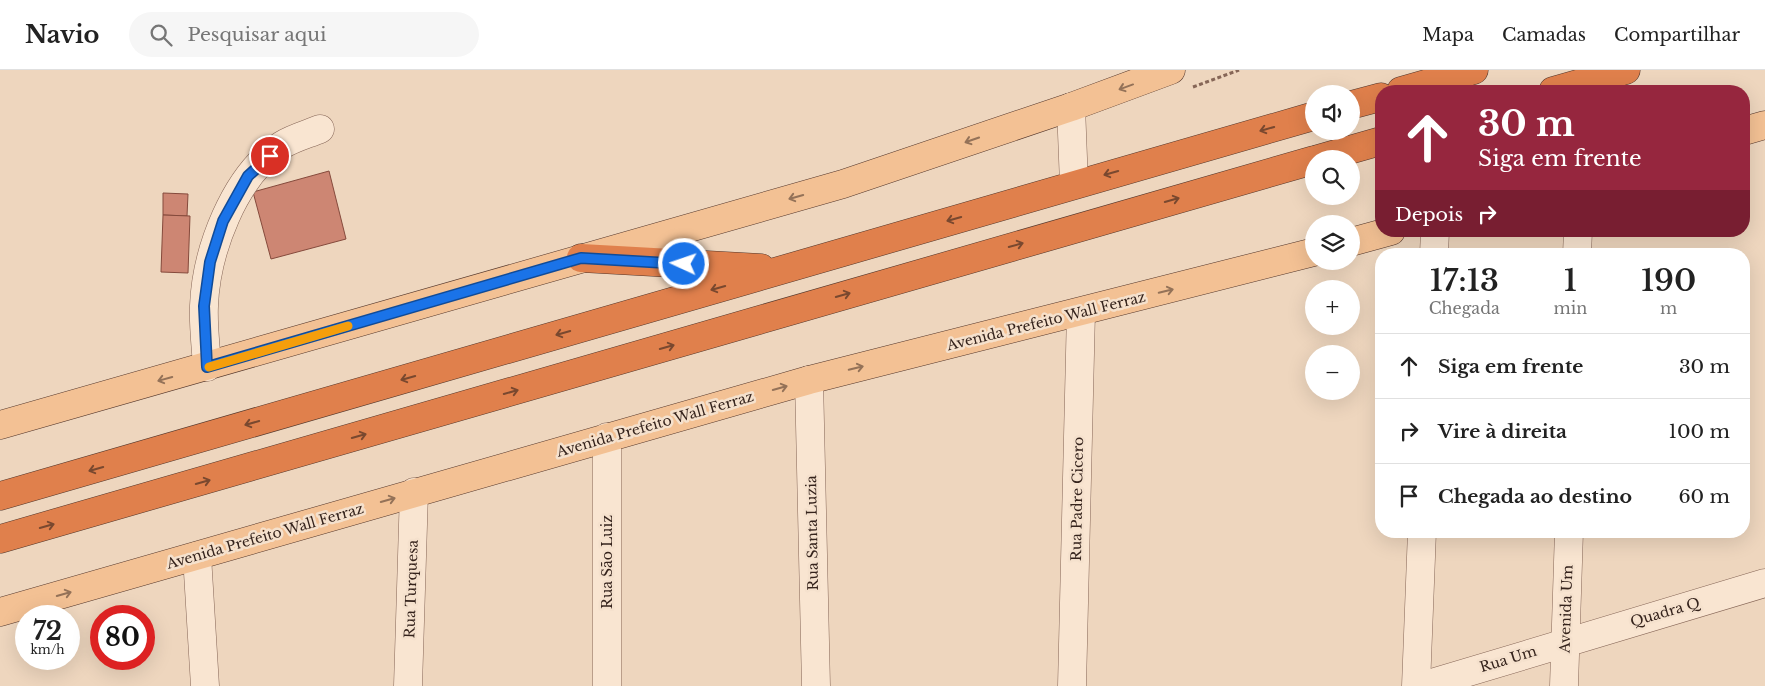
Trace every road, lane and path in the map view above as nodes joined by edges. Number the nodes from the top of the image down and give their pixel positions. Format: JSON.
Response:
{"nodes":[{"id":1,"x":1171,"y":70,"type":"edge"},
{"id":2,"x":1474,"y":70,"type":"edge"},
{"id":3,"x":1626,"y":70,"type":"edge"},
{"id":4,"x":1422,"y":85,"type":"edge"},
{"id":5,"x":1574,"y":85,"type":"edge"},
{"id":6,"x":1375,"y":99,"type":"edge"},
{"id":7,"x":1360,"y":103,"type":"edge"},
{"id":8,"x":1071,"y":107,"type":"junction"},
{"id":9,"x":1305,"y":119,"type":"edge"},
{"id":10,"x":1765,"y":125,"type":"edge"},
{"id":11,"x":320,"y":129,"type":"dead end"},
{"id":12,"x":1750,"y":129,"type":"edge"},
{"id":13,"x":1375,"y":143,"type":"edge"},
{"id":14,"x":1350,"y":150,"type":"edge"},
{"id":15,"x":1305,"y":163,"type":"edge"},
{"id":16,"x":1074,"y":184,"type":"junction"},
{"id":17,"x":1375,"y":235,"type":"edge"},
{"id":18,"x":1360,"y":240,"type":"edge"},
{"id":19,"x":1305,"y":254,"type":"edge"},
{"id":20,"x":581,"y":258,"type":"junction"},
{"id":21,"x":782,"y":269,"type":"junction"},
{"id":22,"x":1081,"y":312,"type":"junction"},
{"id":23,"x":207,"y":367,"type":"junction"},
{"id":24,"x":809,"y":380,"type":"junction"},
{"id":25,"x":0,"y":425,"type":"edge"},
{"id":26,"x":607,"y":437,"type":"junction"},
{"id":27,"x":414,"y":492,"type":"junction"},
{"id":28,"x":0,"y":496,"type":"edge"},
{"id":29,"x":1422,"y":538,"type":"edge"},
{"id":30,"x":1569,"y":538,"type":"edge"},
{"id":31,"x":0,"y":539,"type":"edge"},
{"id":32,"x":197,"y":556,"type":"junction"},
{"id":33,"x":1765,"y":583,"type":"edge"},
{"id":34,"x":0,"y":612,"type":"edge"},
{"id":35,"x":1565,"y":641,"type":"junction"},
{"id":36,"x":205,"y":686,"type":"edge"},
{"id":37,"x":408,"y":686,"type":"edge"},
{"id":38,"x":607,"y":686,"type":"edge"},
{"id":39,"x":816,"y":686,"type":"edge"},
{"id":40,"x":1072,"y":686,"type":"edge"},
{"id":41,"x":1416,"y":686,"type":"edge"},
{"id":42,"x":1422,"y":686,"type":"edge"},
{"id":43,"x":1564,"y":686,"type":"edge"}],
"edges":[{"from":1,"to":8,"type":"main road","one_way":true},
{"from":2,"to":4,"type":"highway"},
{"from":3,"to":5,"type":"highway"},
{"from":6,"to":7,"type":"highway"},
{"from":8,"to":16,"type":"street"},
{"from":8,"to":20,"type":"main road","one_way":true},
{"from":9,"to":16,"type":"highway","one_way":true},
{"from":10,"to":12,"type":"main road"},
{"from":11,"to":23,"type":"street"},
{"from":13,"to":14,"type":"highway"},
{"from":31,"to":15,"type":"highway","one_way":true},
{"from":16,"to":21,"type":"highway","one_way":true},
{"from":17,"to":18,"type":"main road"},
{"from":22,"to":19,"type":"main road","name":"Avenida Prefeito Wall Ferraz","one_way":true},
{"from":20,"to":21,"type":"highway"},
{"from":20,"to":23,"type":"main road"},
{"from":21,"to":28,"type":"highway","one_way":true},
{"from":24,"to":22,"type":"main road","name":"Avenida Prefeito Wall Ferraz","one_way":true},
{"from":22,"to":40,"type":"street","name":"Rua Padre Cicero"},
{"from":23,"to":25,"type":"main road","one_way":true},
{"from":26,"to":24,"type":"main road","name":"Avenida Prefeito Wall Ferraz","one_way":true},
{"from":24,"to":39,"type":"street","name":"Rua Santa Luzia"},
{"from":26,"to":27,"type":"main road","name":"Avenida Prefeito Wall Ferraz"},
{"from":26,"to":38,"type":"street","name":"Rua São Luiz"},
{"from":32,"to":27,"type":"main road","name":"Avenida Prefeito Wall Ferraz","one_way":true},
{"from":27,"to":37,"type":"street","name":"Rua Turquesa"},
{"from":29,"to":41,"type":"street"},
{"from":30,"to":35,"type":"street","name":"Avenida Um"},
{"from":34,"to":32,"type":"main road","name":"Avenida Prefeito Wall Ferraz","one_way":true},
{"from":32,"to":36,"type":"street"},
{"from":33,"to":35,"type":"street","name":"Quadra Q"},
{"from":35,"to":42,"type":"street","name":"Rua Um"},
{"from":35,"to":43,"type":"street","name":"Avenida Um"}]}
